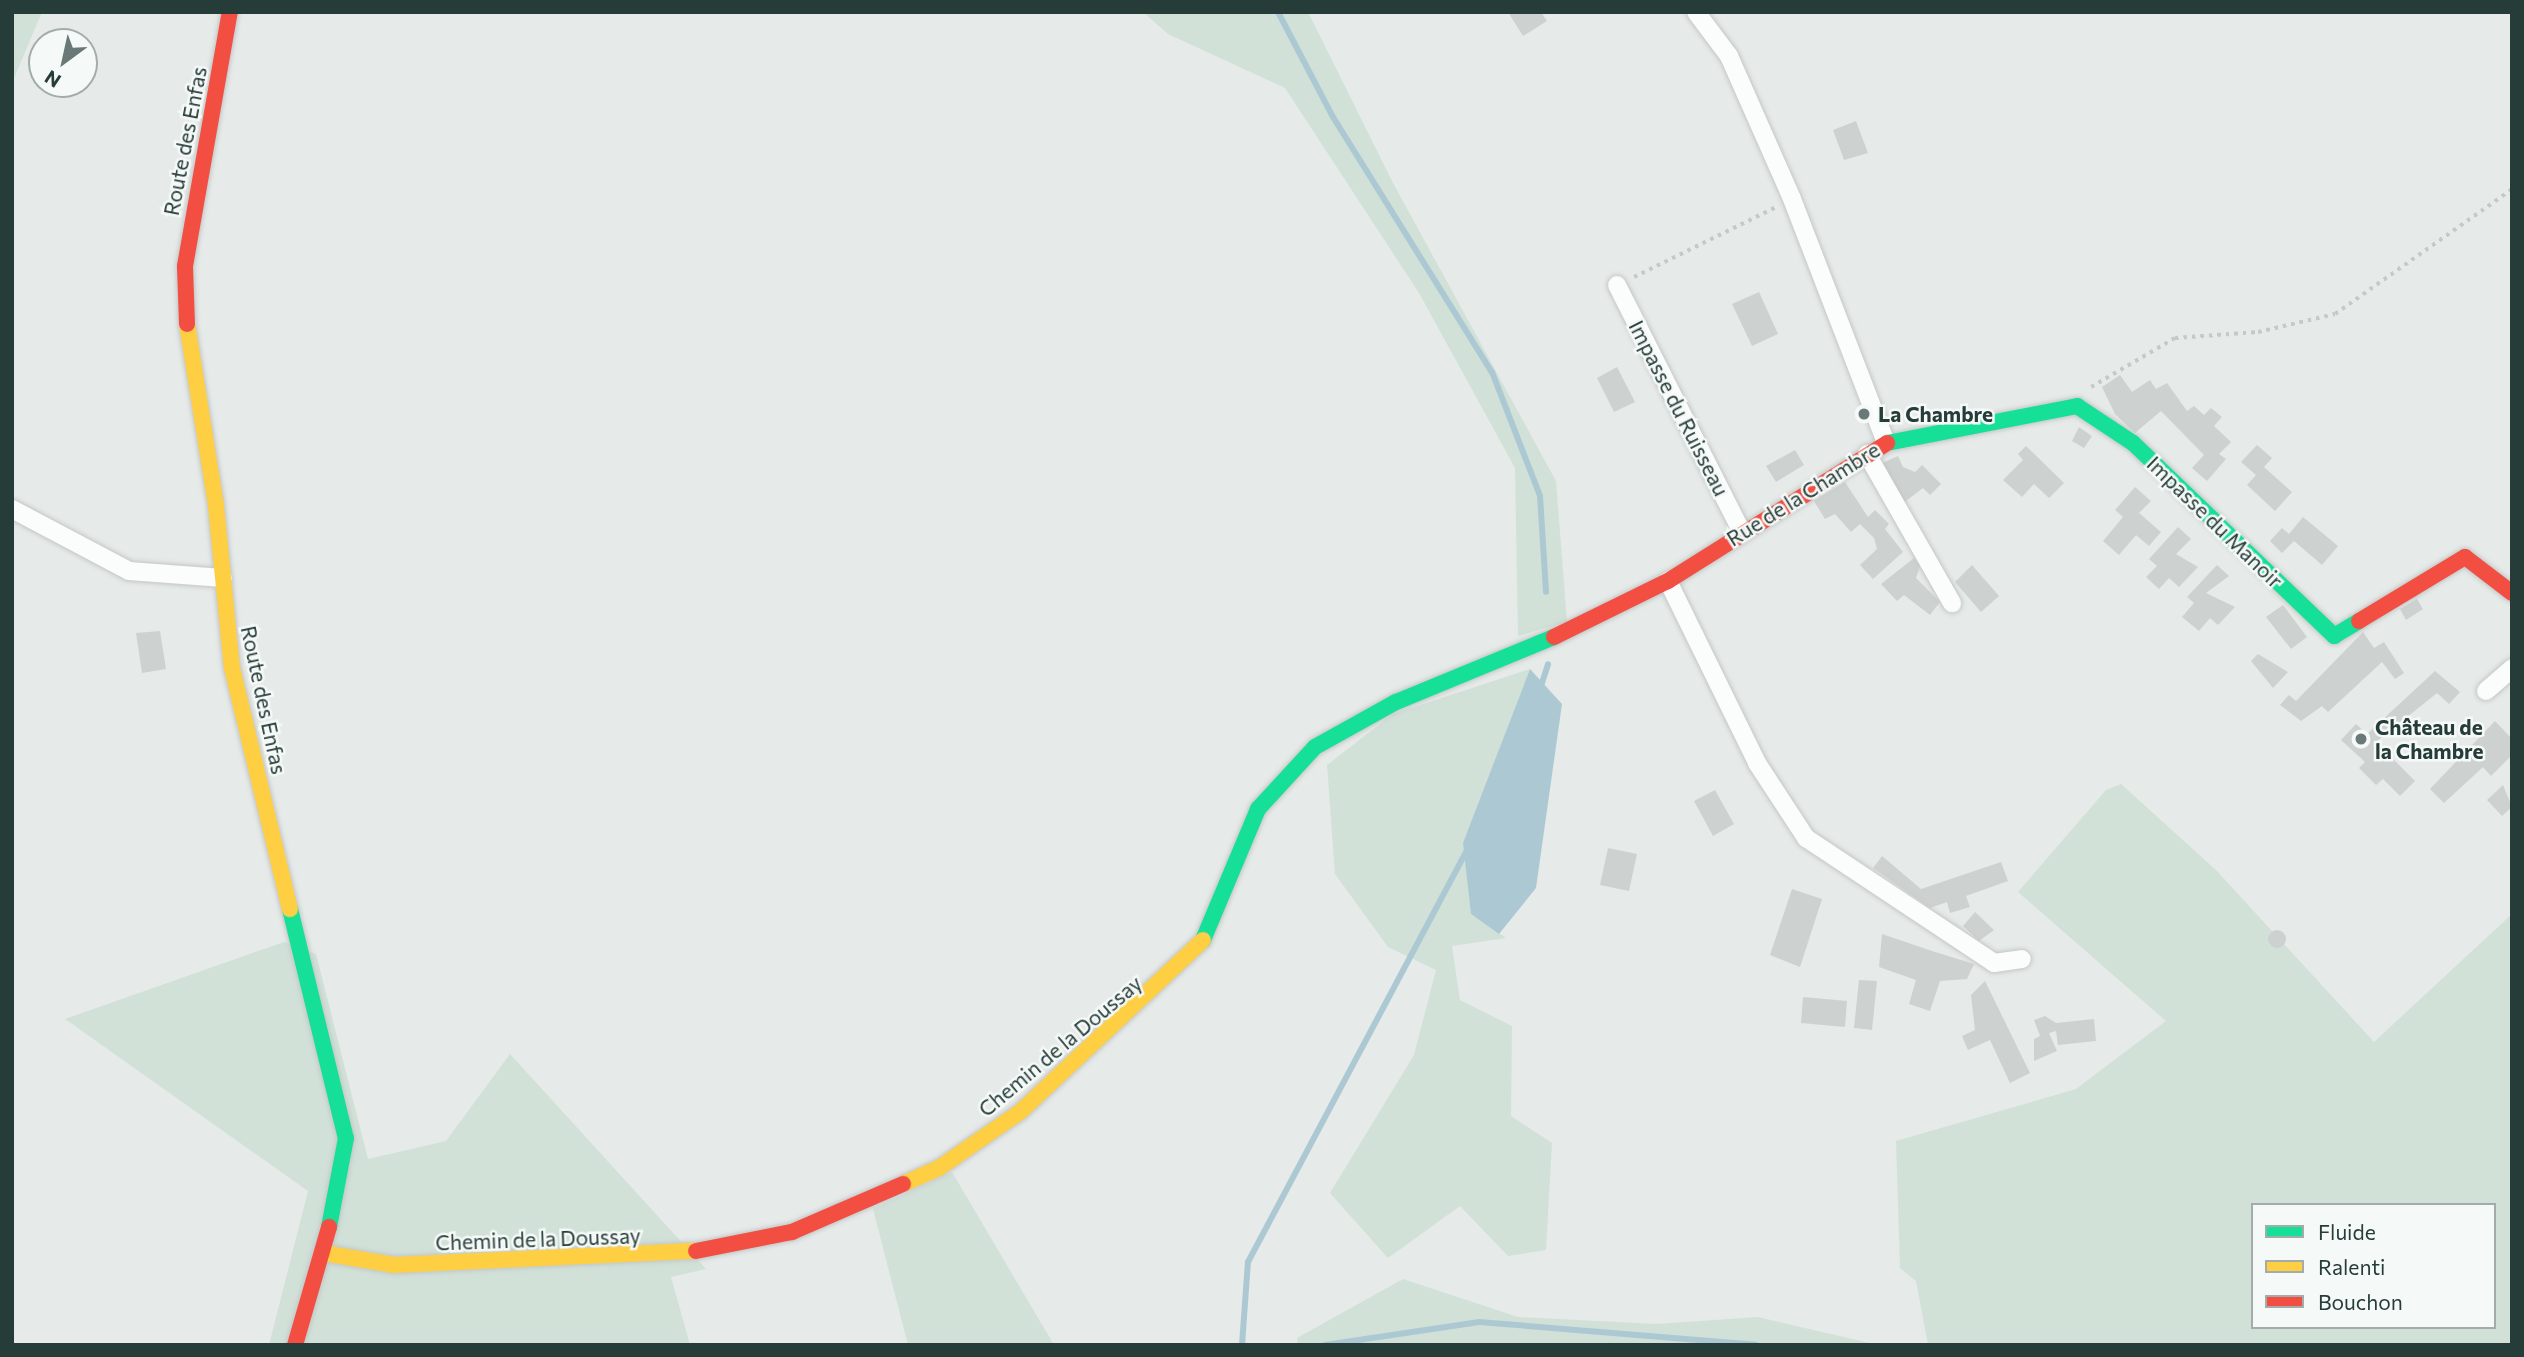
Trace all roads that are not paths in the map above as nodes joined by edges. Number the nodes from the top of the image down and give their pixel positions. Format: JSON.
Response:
{"nodes":[{"id":1,"x":230,"y":12,"type":"edge"},
{"id":2,"x":1696,"y":12,"type":"edge"},
{"id":3,"x":1617,"y":285,"type":"road end"},
{"id":4,"x":1886,"y":443,"type":"junction"},
{"id":5,"x":1867,"y":454,"type":"junction"},
{"id":6,"x":12,"y":509,"type":"edge"},
{"id":7,"x":1741,"y":531,"type":"junction"},
{"id":8,"x":223,"y":578,"type":"junction"},
{"id":9,"x":1668,"y":581,"type":"junction"},
{"id":10,"x":2512,"y":593,"type":"edge"},
{"id":11,"x":1952,"y":603,"type":"dead end"},
{"id":12,"x":1526,"y":651,"type":"joint"},
{"id":13,"x":2512,"y":668,"type":"edge"},
{"id":14,"x":2486,"y":691,"type":"dead end"},
{"id":15,"x":2022,"y":959,"type":"dead end"},
{"id":16,"x":323,"y":1253,"type":"junction"},
{"id":17,"x":295,"y":1345,"type":"edge"}],
"edges":[{"from":1,"to":8,"type":"street","name":"Route des Enfas"},
{"from":2,"to":4,"type":"street","name":"Rue de la Chambre"},
{"from":3,"to":7,"type":"street","name":"Impasse du Ruisseau"},
{"from":4,"to":5,"type":"street","name":"Rue de la Chambre"},
{"from":4,"to":10,"type":"street","name":"Impasse du Manoir"},
{"from":5,"to":7,"type":"street","name":"Rue de la Chambre"},
{"from":5,"to":11,"type":"street"},
{"from":6,"to":8,"type":"street"},
{"from":7,"to":9,"type":"street","name":"Rue de la Chambre"},
{"from":8,"to":16,"type":"street","name":"Route des Enfas"},
{"from":9,"to":12,"type":"street","name":"Rue de la Chambre"},
{"from":9,"to":15,"type":"street"},
{"from":12,"to":16,"type":"street","name":"Chemin de la Doussay"},
{"from":13,"to":14,"type":"street"},
{"from":16,"to":17,"type":"street","name":"Route des Enfas"}]}
